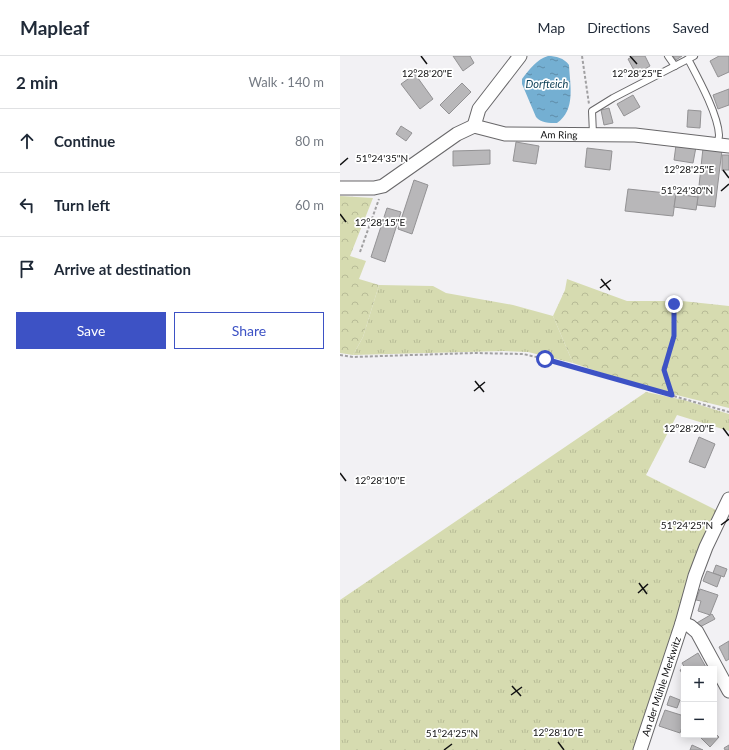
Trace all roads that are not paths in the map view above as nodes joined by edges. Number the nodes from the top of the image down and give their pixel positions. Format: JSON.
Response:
{"nodes":[{"id":1,"x":520,"y":56,"type":"edge"},
{"id":2,"x":668,"y":56,"type":"edge"},
{"id":3,"x":691,"y":58,"type":"edge"},
{"id":4,"x":675,"y":66,"type":"junction"},
{"id":5,"x":474,"y":126,"type":"junction"},
{"id":6,"x":593,"y":134,"type":"junction"},
{"id":7,"x":723,"y":145,"type":"edge"},
{"id":8,"x":340,"y":188,"type":"edge"},
{"id":9,"x":729,"y":499,"type":"edge"},
{"id":10,"x":682,"y":623,"type":"junction"},
{"id":11,"x":729,"y":691,"type":"edge"},
{"id":12,"x":640,"y":750,"type":"edge"}],
"edges":[{"from":1,"to":5,"type":"street"},
{"from":2,"to":4,"type":"lane"},
{"from":3,"to":4,"type":"lane"},
{"from":3,"to":7,"type":"lane"},
{"from":4,"to":6,"type":"lane"},
{"from":5,"to":6,"type":"street","name":"Am Ring"},
{"from":5,"to":8,"type":"street"},
{"from":6,"to":7,"type":"street","name":"Am Ring"},
{"from":9,"to":10,"type":"street","name":"An der Mühle Merkwitz"},
{"from":10,"to":11,"type":"street","name":"An der Mühle Merkwitz"},
{"from":10,"to":12,"type":"street","name":"An der Mühle Merkwitz"}]}
